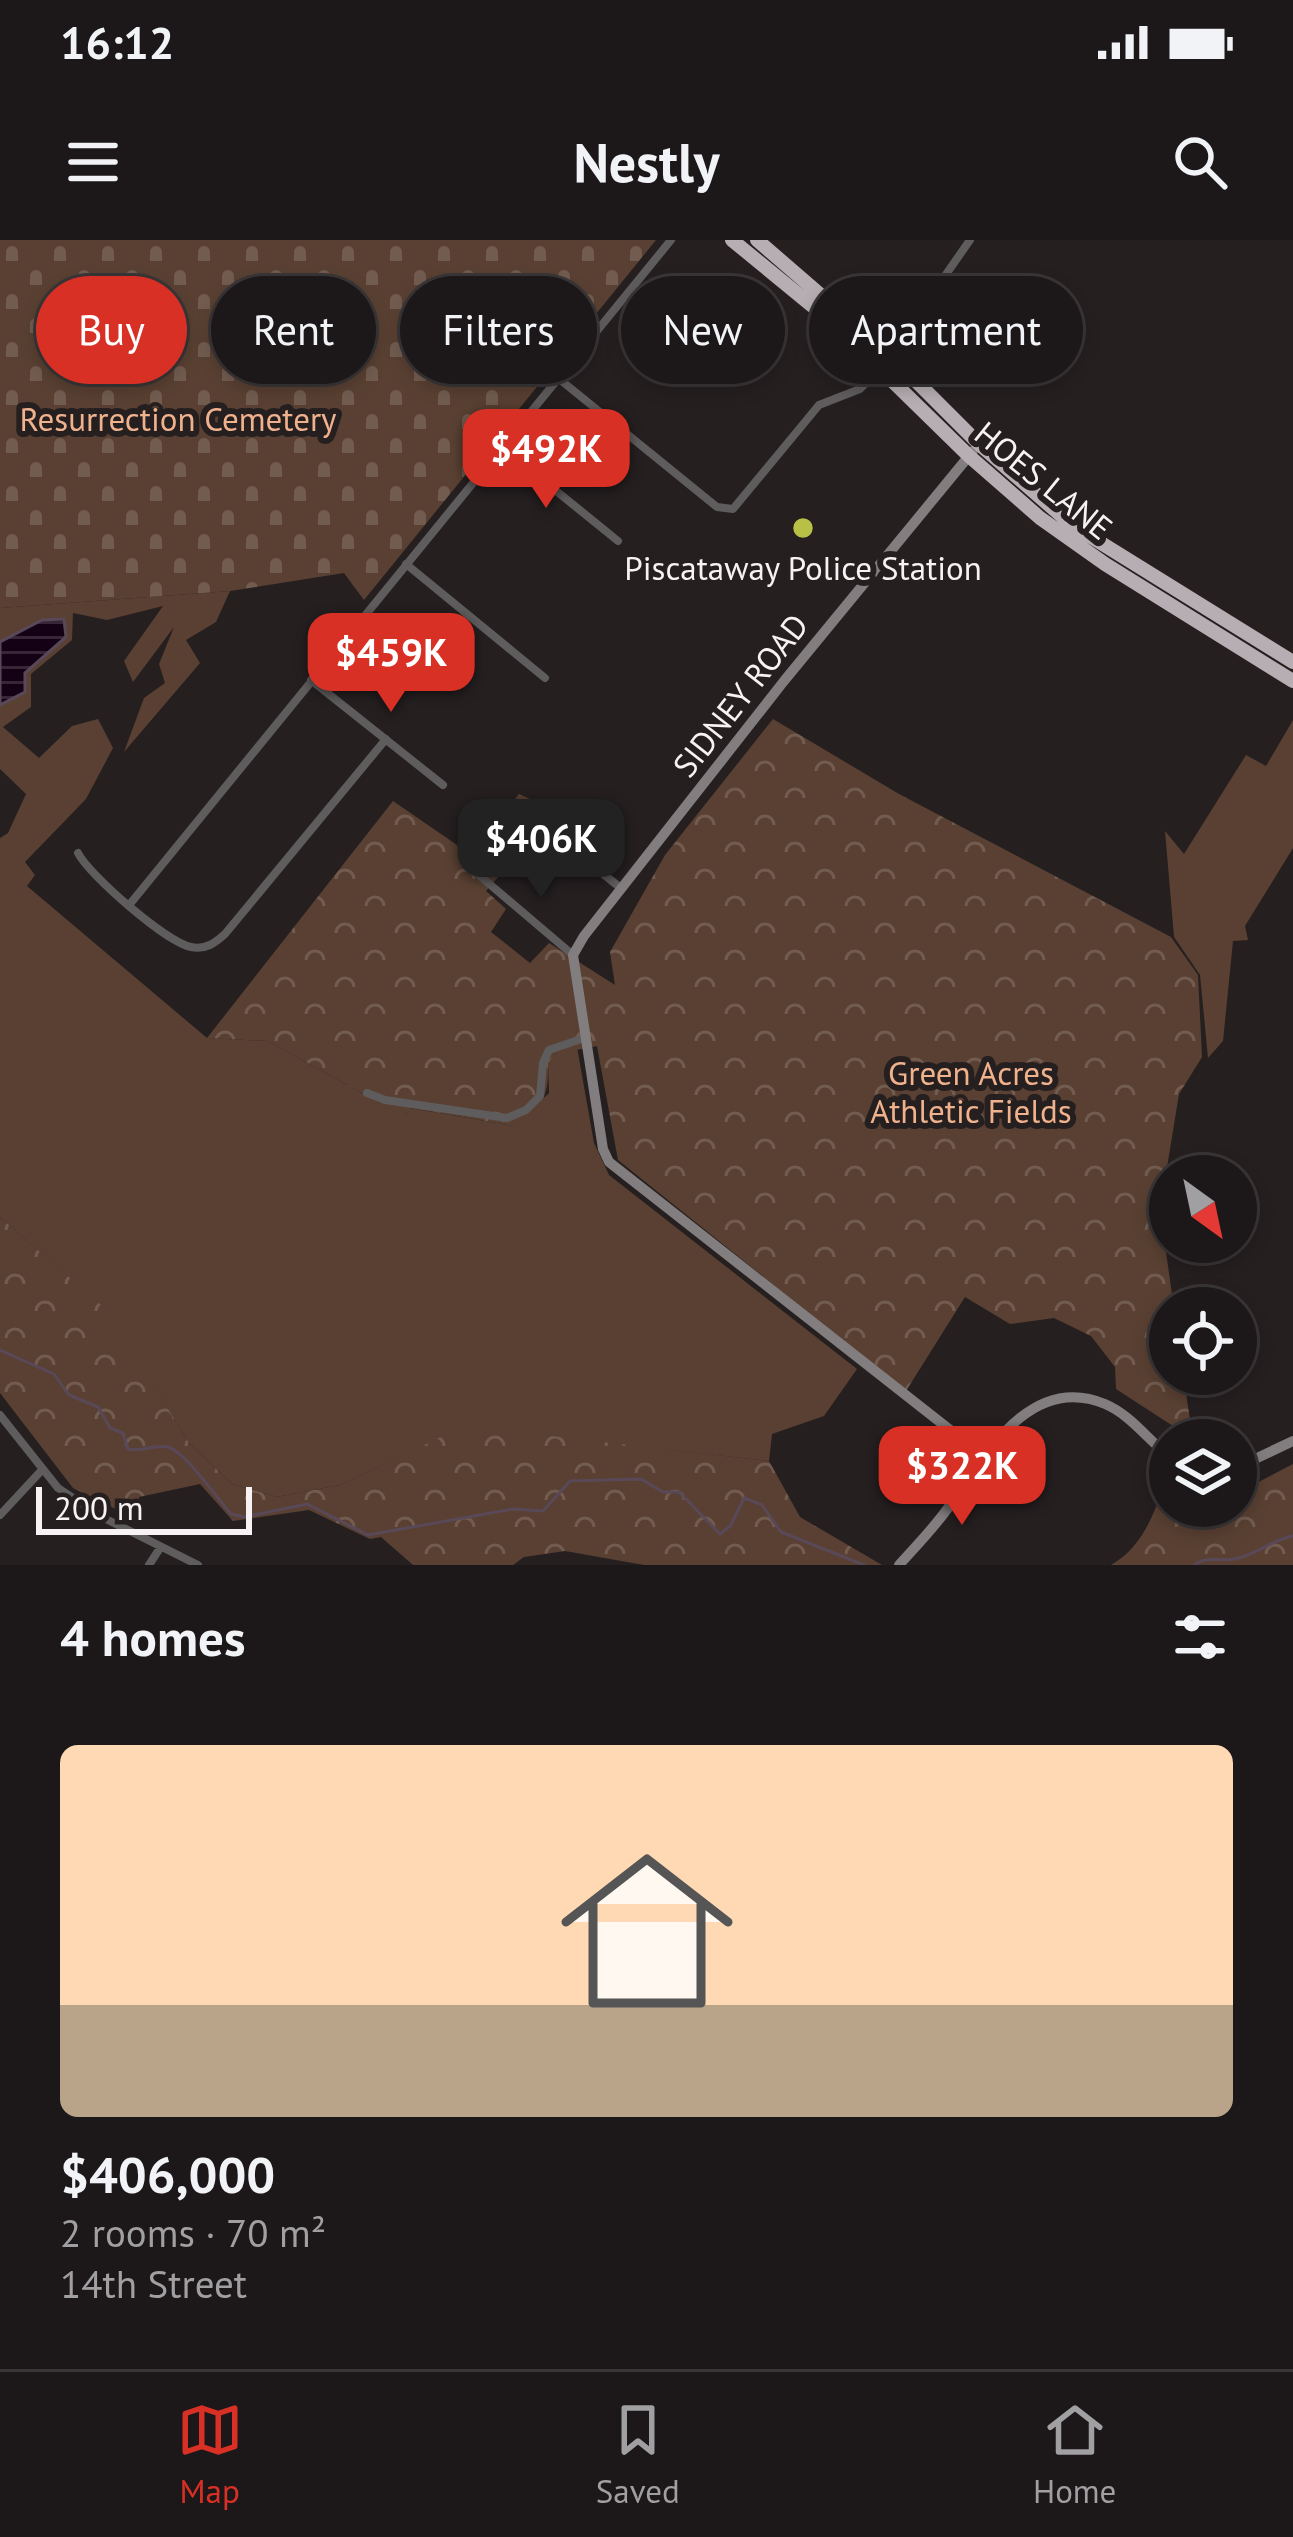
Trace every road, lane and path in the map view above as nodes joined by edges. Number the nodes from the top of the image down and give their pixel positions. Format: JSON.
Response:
{"nodes":[{"id":1,"x":671,"y":240,"type":"edge"},
{"id":2,"x":732,"y":240,"type":"edge"},
{"id":3,"x":757,"y":240,"type":"edge"},
{"id":4,"x":970,"y":240,"type":"edge"},
{"id":5,"x":945,"y":276,"type":"edge"},
{"id":6,"x":809,"y":285,"type":"edge"},
{"id":7,"x":809,"y":303,"type":"edge"},
{"id":8,"x":597,"y":330,"type":"edge"},
{"id":9,"x":553,"y":384,"type":"edge"},
{"id":10,"x":566,"y":384,"type":"edge"},
{"id":11,"x":865,"y":384,"type":"edge"},
{"id":12,"x":897,"y":384,"type":"edge"},
{"id":13,"x":916,"y":384,"type":"edge"},
{"id":14,"x":502,"y":447,"type":"junction"},
{"id":15,"x":974,"y":450,"type":"junction"},
{"id":16,"x":618,"y":542,"type":"dead end"},
{"id":17,"x":406,"y":564,"type":"junction"},
{"id":18,"x":1293,"y":662,"type":"edge"},
{"id":19,"x":545,"y":678,"type":"dead end"},
{"id":20,"x":311,"y":680,"type":"junction"},
{"id":21,"x":1293,"y":681,"type":"edge"},
{"id":22,"x":386,"y":739,"type":"junction"},
{"id":23,"x":442,"y":785,"type":"dead end"},
{"id":24,"x":78,"y":853,"type":"dead end"},
{"id":25,"x":622,"y":889,"type":"junction"},
{"id":26,"x":130,"y":904,"type":"junction"},
{"id":27,"x":573,"y":956,"type":"junction"},
{"id":28,"x":584,"y":1038,"type":"junction"},
{"id":29,"x":367,"y":1093,"type":"dead end"},
{"id":30,"x":0,"y":1415,"type":"edge"},
{"id":31,"x":1149,"y":1437,"type":"edge"},
{"id":32,"x":1293,"y":1441,"type":"edge"},
{"id":33,"x":982,"y":1455,"type":"junction"},
{"id":34,"x":1257,"y":1458,"type":"edge"},
{"id":35,"x":41,"y":1472,"type":"junction"},
{"id":36,"x":0,"y":1515,"type":"edge"},
{"id":37,"x":160,"y":1548,"type":"junction"},
{"id":38,"x":149,"y":1565,"type":"edge"},
{"id":39,"x":198,"y":1565,"type":"edge"},
{"id":40,"x":899,"y":1565,"type":"edge"}],
"edges":[{"from":1,"to":8,"type":"street"},
{"from":2,"to":7,"type":"highway","name":"HOES LANE"},
{"from":3,"to":6,"type":"highway","name":"HOES LANE"},
{"from":4,"to":5,"type":"street"},
{"from":9,"to":14,"type":"street"},
{"from":10,"to":11,"type":"street"},
{"from":12,"to":15,"type":"highway","name":"HOES LANE"},
{"from":13,"to":15,"type":"highway","name":"HOES LANE"},
{"from":14,"to":16,"type":"street"},
{"from":14,"to":17,"type":"street"},
{"from":15,"to":18,"type":"highway","name":"HOES LANE"},
{"from":15,"to":21,"type":"highway","name":"HOES LANE"},
{"from":15,"to":25,"type":"street","name":"SIDNEY ROAD"},
{"from":17,"to":19,"type":"street"},
{"from":17,"to":20,"type":"street"},
{"from":20,"to":22,"type":"street"},
{"from":20,"to":26,"type":"street"},
{"from":22,"to":23,"type":"street"},
{"from":22,"to":26,"type":"street"},
{"from":24,"to":26,"type":"street"},
{"from":25,"to":27,"type":"street","name":"SIDNEY ROAD"},
{"from":25,"to":27,"type":"street"},
{"from":27,"to":28,"type":"street"},
{"from":28,"to":29,"type":"street"},
{"from":28,"to":33,"type":"street"},
{"from":30,"to":35,"type":"street"},
{"from":31,"to":33,"type":"street"},
{"from":32,"to":34,"type":"street"},
{"from":33,"to":40,"type":"street"},
{"from":35,"to":36,"type":"street"},
{"from":35,"to":37,"type":"street"},
{"from":37,"to":38,"type":"street"},
{"from":37,"to":39,"type":"street"}]}
